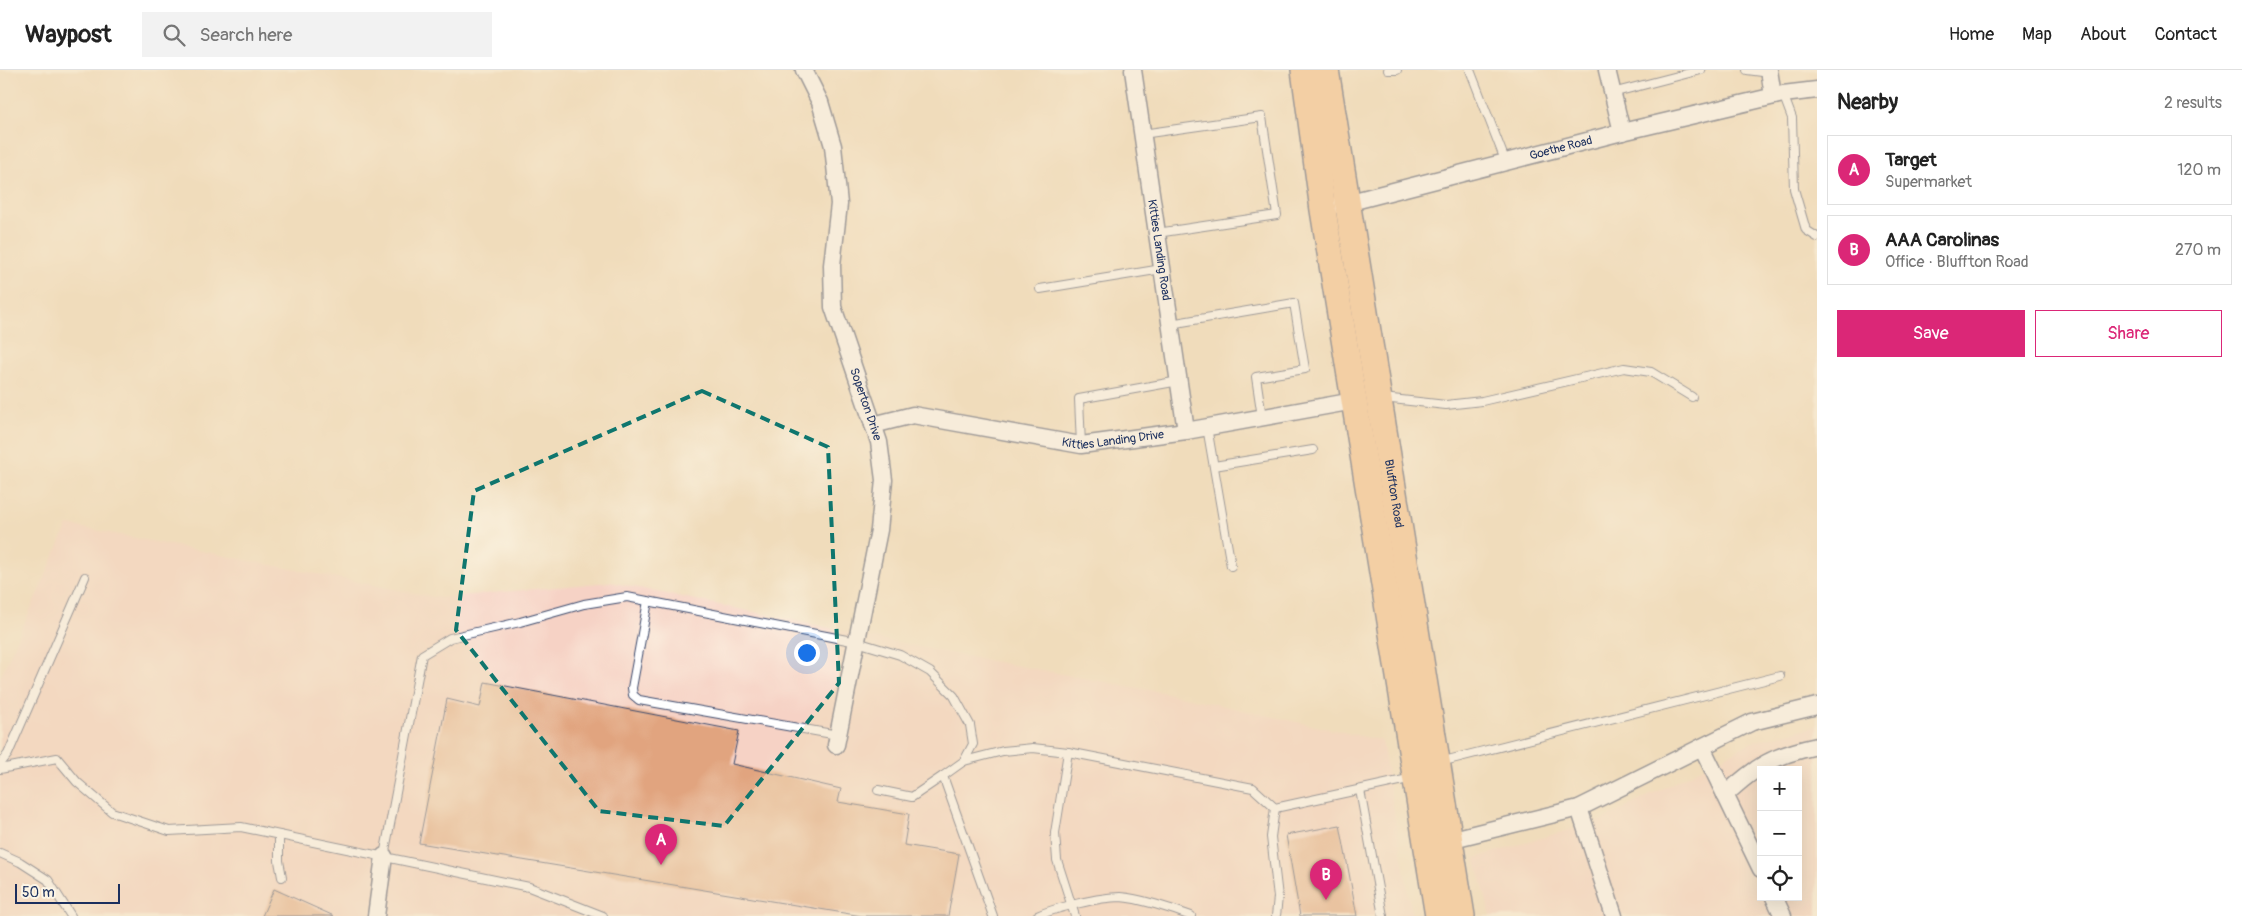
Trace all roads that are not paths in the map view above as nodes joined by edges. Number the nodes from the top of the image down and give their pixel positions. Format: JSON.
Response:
{"nodes":[{"id":1,"x":804,"y":70,"type":"edge"},
{"id":2,"x":1133,"y":70,"type":"edge"},
{"id":3,"x":1304,"y":70,"type":"edge"},
{"id":4,"x":1326,"y":70,"type":"edge"},
{"id":5,"x":1388,"y":70,"type":"edge"},
{"id":6,"x":1397,"y":70,"type":"edge"},
{"id":7,"x":1470,"y":70,"type":"edge"},
{"id":8,"x":1606,"y":70,"type":"edge"},
{"id":9,"x":1701,"y":70,"type":"edge"},
{"id":10,"x":1747,"y":70,"type":"edge"},
{"id":11,"x":1769,"y":72,"type":"edge"},
{"id":12,"x":1817,"y":90,"type":"edge"},
{"id":13,"x":1612,"y":93,"type":"junction"},
{"id":14,"x":1778,"y":95,"type":"junction"},
{"id":15,"x":1622,"y":132,"type":"junction"},
{"id":16,"x":1142,"y":134,"type":"junction"},
{"id":17,"x":1505,"y":160,"type":"junction"},
{"id":18,"x":1347,"y":203,"type":"junction"},
{"id":19,"x":1323,"y":210,"type":"junction"},
{"id":20,"x":1157,"y":233,"type":"junction"},
{"id":21,"x":1817,"y":237,"type":"edge"},
{"id":22,"x":1162,"y":269,"type":"junction"},
{"id":23,"x":1040,"y":289,"type":"dead end"},
{"id":24,"x":1170,"y":324,"type":"junction"},
{"id":25,"x":1179,"y":381,"type":"junction"},
{"id":26,"x":1692,"y":397,"type":"dead end"},
{"id":27,"x":1366,"y":399,"type":"junction"},
{"id":28,"x":1262,"y":417,"type":"junction"},
{"id":29,"x":873,"y":425,"type":"junction"},
{"id":30,"x":1207,"y":427,"type":"junction"},
{"id":31,"x":1186,"y":430,"type":"junction"},
{"id":32,"x":1080,"y":445,"type":"junction"},
{"id":33,"x":1313,"y":450,"type":"dead end"},
{"id":34,"x":1214,"y":466,"type":"junction"},
{"id":35,"x":1231,"y":566,"type":"dead end"},
{"id":36,"x":85,"y":578,"type":"dead end"},
{"id":37,"x":648,"y":602,"type":"junction"},
{"id":38,"x":857,"y":642,"type":"junction"},
{"id":39,"x":1780,"y":676,"type":"dead end"},
{"id":40,"x":1817,"y":706,"type":"edge"},
{"id":41,"x":837,"y":740,"type":"joint"},
{"id":42,"x":1817,"y":746,"type":"edge"},
{"id":43,"x":1702,"y":747,"type":"junction"},
{"id":44,"x":1068,"y":752,"type":"junction"},
{"id":45,"x":964,"y":761,"type":"junction"},
{"id":46,"x":1437,"y":763,"type":"junction"},
{"id":47,"x":0,"y":764,"type":"edge"},
{"id":48,"x":0,"y":769,"type":"edge"},
{"id":49,"x":943,"y":776,"type":"junction"},
{"id":50,"x":1415,"y":778,"type":"junction"},
{"id":51,"x":878,"y":790,"type":"dead end"},
{"id":52,"x":1360,"y":790,"type":"junction"},
{"id":53,"x":1725,"y":795,"type":"junction"},
{"id":54,"x":1275,"y":808,"type":"junction"},
{"id":55,"x":1580,"y":808,"type":"junction"},
{"id":56,"x":279,"y":835,"type":"junction"},
{"id":57,"x":1449,"y":840,"type":"junction"},
{"id":58,"x":0,"y":853,"type":"edge"},
{"id":59,"x":384,"y":856,"type":"junction"},
{"id":60,"x":1757,"y":862,"type":"edge"},
{"id":61,"x":282,"y":877,"type":"dead end"},
{"id":62,"x":1776,"y":901,"type":"edge"},
{"id":63,"x":1071,"y":905,"type":"junction"},
{"id":64,"x":71,"y":916,"type":"edge"},
{"id":65,"x":376,"y":916,"type":"edge"},
{"id":66,"x":603,"y":916,"type":"edge"},
{"id":67,"x":994,"y":916,"type":"edge"},
{"id":68,"x":1037,"y":916,"type":"edge"},
{"id":69,"x":1075,"y":916,"type":"edge"},
{"id":70,"x":1191,"y":916,"type":"edge"},
{"id":71,"x":1276,"y":916,"type":"edge"},
{"id":72,"x":1383,"y":916,"type":"edge"},
{"id":73,"x":1438,"y":916,"type":"edge"},
{"id":74,"x":1462,"y":916,"type":"edge"},
{"id":75,"x":1614,"y":916,"type":"edge"},
{"id":76,"x":1783,"y":916,"type":"edge"}],
"edges":[{"from":1,"to":29,"type":"street","name":"Soperton Drive"},
{"from":2,"to":16,"type":"street","name":"Kitties Landing Road"},
{"from":3,"to":19,"type":"main road","name":"Bluffton Road"},
{"from":4,"to":18,"type":"main road","name":"Bluffton Road"},
{"from":5,"to":6,"type":"lane"},
{"from":7,"to":17,"type":"lane"},
{"from":8,"to":13,"type":"street"},
{"from":9,"to":13,"type":"lane"},
{"from":10,"to":11,"type":"lane"},
{"from":11,"to":14,"type":"street"},
{"from":12,"to":14,"type":"street","name":"Goethe Road"},
{"from":13,"to":15,"type":"street"},
{"from":14,"to":15,"type":"street","name":"Goethe Road"},
{"from":14,"to":21,"type":"lane"},
{"from":15,"to":17,"type":"street","name":"Goethe Road"},
{"from":16,"to":20,"type":"street","name":"Kitties Landing Road"},
{"from":16,"to":20,"type":"lane"},
{"from":17,"to":18,"type":"street","name":"Goethe Road"},
{"from":18,"to":19,"type":"street","name":"Goethe Road"},
{"from":18,"to":27,"type":"main road","name":"Bluffton Road"},
{"from":19,"to":27,"type":"main road","name":"Bluffton Road"},
{"from":20,"to":22,"type":"street","name":"Kitties Landing Road"},
{"from":22,"to":23,"type":"lane"},
{"from":22,"to":24,"type":"street","name":"Kitties Landing Road"},
{"from":24,"to":25,"type":"street","name":"Kitties Landing Road"},
{"from":24,"to":28,"type":"lane"},
{"from":25,"to":31,"type":"street","name":"Kitties Landing Road"},
{"from":25,"to":32,"type":"lane"},
{"from":26,"to":27,"type":"lane"},
{"from":27,"to":28,"type":"street","name":"Kitties Landing Drive"},
{"from":27,"to":46,"type":"main road","name":"Bluffton Road"},
{"from":27,"to":50,"type":"main road","name":"Bluffton Road"},
{"from":28,"to":30,"type":"street","name":"Kitties Landing Drive"},
{"from":29,"to":32,"type":"street","name":"Kitties Landing Drive"},
{"from":29,"to":38,"type":"street","name":"Soperton Drive"},
{"from":30,"to":31,"type":"street","name":"Kitties Landing Drive"},
{"from":30,"to":34,"type":"lane"},
{"from":31,"to":32,"type":"street","name":"Kitties Landing Drive"},
{"from":33,"to":34,"type":"lane"},
{"from":34,"to":35,"type":"lane"},
{"from":36,"to":47,"type":"lane"},
{"from":37,"to":38,"type":"lane"},
{"from":37,"to":41,"type":"lane"},
{"from":37,"to":59,"type":"lane"},
{"from":38,"to":41,"type":"street","name":"Soperton Drive"},
{"from":38,"to":45,"type":"lane"},
{"from":39,"to":46,"type":"lane"},
{"from":40,"to":43,"type":"street"},
{"from":42,"to":53,"type":"street"},
{"from":43,"to":53,"type":"street"},
{"from":43,"to":55,"type":"street"},
{"from":44,"to":45,"type":"lane"},
{"from":44,"to":54,"type":"lane"},
{"from":44,"to":63,"type":"lane"},
{"from":45,"to":49,"type":"lane"},
{"from":46,"to":57,"type":"main road","name":"Bluffton Road"},
{"from":48,"to":56,"type":"lane"},
{"from":49,"to":51,"type":"lane"},
{"from":49,"to":67,"type":"lane"},
{"from":50,"to":52,"type":"lane"},
{"from":50,"to":73,"type":"main road","name":"Bluffton Road"},
{"from":52,"to":54,"type":"lane"},
{"from":52,"to":72,"type":"lane"},
{"from":53,"to":60,"type":"street"},
{"from":54,"to":71,"type":"lane"},
{"from":55,"to":57,"type":"street"},
{"from":55,"to":75,"type":"street"},
{"from":56,"to":59,"type":"lane"},
{"from":56,"to":61,"type":"lane"},
{"from":57,"to":74,"type":"main road","name":"Bluffton Road"},
{"from":58,"to":64,"type":"lane"},
{"from":59,"to":65,"type":"street"},
{"from":59,"to":66,"type":"lane"},
{"from":62,"to":76,"type":"street"},
{"from":63,"to":68,"type":"lane"},
{"from":63,"to":69,"type":"lane"},
{"from":63,"to":70,"type":"lane"}]}
